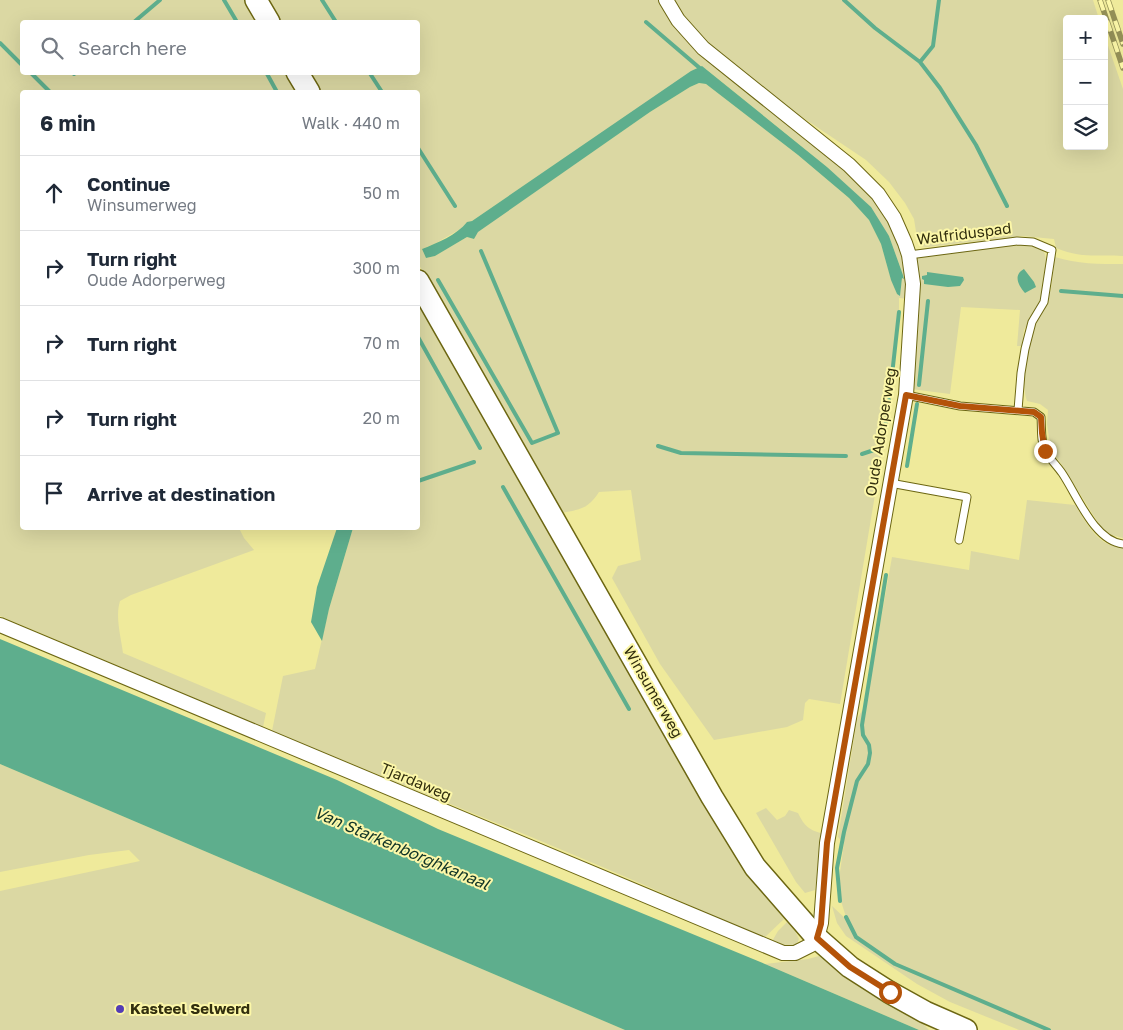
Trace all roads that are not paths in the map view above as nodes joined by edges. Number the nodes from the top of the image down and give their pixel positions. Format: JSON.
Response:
{"nodes":[{"id":1,"x":256,"y":0,"type":"edge"},
{"id":2,"x":666,"y":0,"type":"edge"},
{"id":3,"x":268,"y":20,"type":"edge"},
{"id":4,"x":299,"y":75,"type":"edge"},
{"id":5,"x":308,"y":90,"type":"edge"},
{"id":6,"x":909,"y":255,"type":"junction"},
{"id":7,"x":420,"y":286,"type":"edge"},
{"id":8,"x":906,"y":395,"type":"junction"},
{"id":9,"x":1018,"y":410,"type":"junction"},
{"id":10,"x":889,"y":483,"type":"junction"},
{"id":11,"x":959,"y":540,"type":"dead end"},
{"id":12,"x":1123,"y":544,"type":"edge"},
{"id":13,"x":0,"y":625,"type":"edge"},
{"id":14,"x":817,"y":938,"type":"junction"},
{"id":15,"x":966,"y":1030,"type":"edge"}],
"edges":[{"from":1,"to":3,"type":"main road"},
{"from":2,"to":6,"type":"street","name":"Oude Adorperweg"},
{"from":4,"to":5,"type":"main road"},
{"from":6,"to":8,"type":"street","name":"Oude Adorperweg"},
{"from":6,"to":9,"type":"lane","name":"Walfriduspad"},
{"from":7,"to":14,"type":"main road","name":"Winsumerweg"},
{"from":8,"to":9,"type":"lane"},
{"from":8,"to":10,"type":"street","name":"Oude Adorperweg"},
{"from":9,"to":12,"type":"lane"},
{"from":10,"to":11,"type":"lane"},
{"from":10,"to":14,"type":"street","name":"Oude Adorperweg"},
{"from":13,"to":14,"type":"street","name":"Tjardaweg"},
{"from":14,"to":15,"type":"main road","name":"Winsumerweg"}]}
